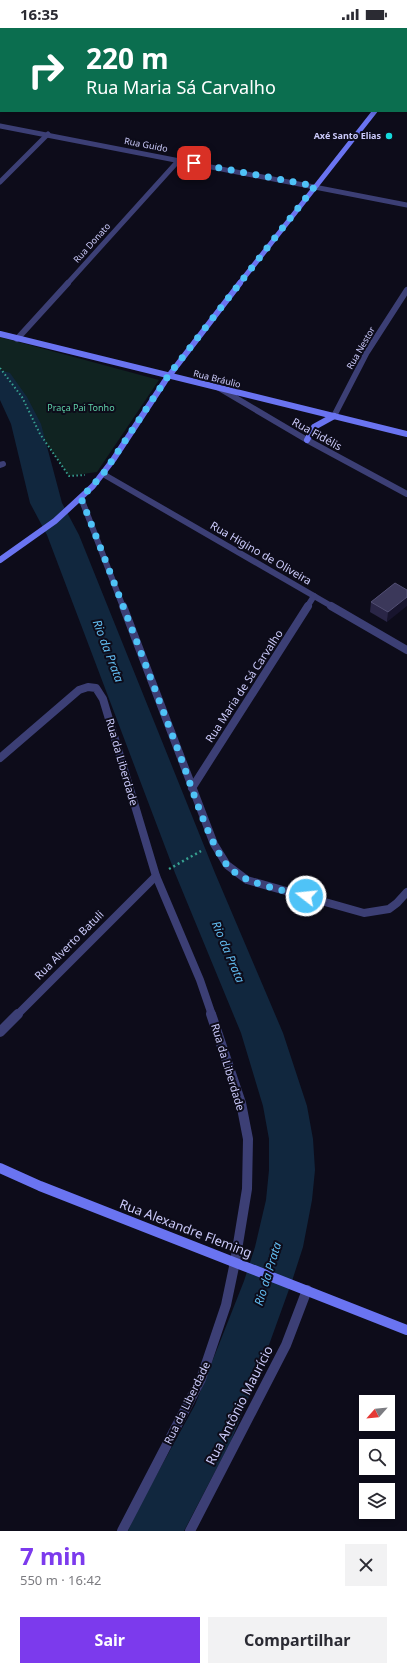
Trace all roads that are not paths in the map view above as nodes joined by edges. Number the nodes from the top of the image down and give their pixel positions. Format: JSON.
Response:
{"nodes":[{"id":1,"x":374,"y":112,"type":"edge"},
{"id":2,"x":0,"y":126,"type":"edge"},
{"id":3,"x":48,"y":134,"type":"junction"},
{"id":4,"x":180,"y":160,"type":"junction"},
{"id":5,"x":0,"y":182,"type":"edge"},
{"id":6,"x":315,"y":186,"type":"junction"},
{"id":7,"x":407,"y":205,"type":"edge"},
{"id":8,"x":407,"y":290,"type":"edge"},
{"id":9,"x":0,"y":334,"type":"edge"},
{"id":10,"x":17,"y":339,"type":"junction"},
{"id":11,"x":168,"y":376,"type":"junction"},
{"id":12,"x":219,"y":388,"type":"junction"},
{"id":13,"x":334,"y":416,"type":"junction"},
{"id":14,"x":407,"y":434,"type":"edge"},
{"id":15,"x":307,"y":440,"type":"junction"},
{"id":16,"x":103,"y":474,"type":"junction"},
{"id":17,"x":407,"y":494,"type":"edge"},
{"id":18,"x":81,"y":498,"type":"junction"},
{"id":19,"x":0,"y":560,"type":"edge"},
{"id":20,"x":314,"y":596,"type":"junction"},
{"id":21,"x":407,"y":650,"type":"edge"},
{"id":22,"x":0,"y":758,"type":"edge"},
{"id":23,"x":192,"y":788,"type":"junction"},
{"id":24,"x":156,"y":876,"type":"junction"},
{"id":25,"x":407,"y":892,"type":"edge"},
{"id":26,"x":0,"y":1032,"type":"edge"},
{"id":27,"x":0,"y":1168,"type":"edge"},
{"id":28,"x":235,"y":1262,"type":"junction"},
{"id":29,"x":303,"y":1288,"type":"junction"},
{"id":30,"x":407,"y":1330,"type":"edge"},
{"id":31,"x":122,"y":1531,"type":"edge"},
{"id":32,"x":190,"y":1531,"type":"edge"}],
"edges":[{"from":1,"to":6,"type":"street"},
{"from":2,"to":3,"type":"street","name":"Rua Guido"},
{"from":3,"to":4,"type":"street","name":"Rua Guido"},
{"from":3,"to":5,"type":"street"},
{"from":4,"to":6,"type":"street","name":"Rua Guido"},
{"from":4,"to":10,"type":"street","name":"Rua Donato"},
{"from":6,"to":7,"type":"street","name":"Rua Guido"},
{"from":6,"to":11,"type":"street"},
{"from":8,"to":13,"type":"street","name":"Rua Nestor"},
{"from":9,"to":10,"type":"street","name":"Rua Bráulio"},
{"from":10,"to":11,"type":"street","name":"Rua Bráulio"},
{"from":11,"to":12,"type":"street","name":"Rua Bráulio"},
{"from":11,"to":16,"type":"street"},
{"from":12,"to":13,"type":"street","name":"Rua Bráulio"},
{"from":12,"to":15,"type":"street","name":"Rua Fidélis"},
{"from":13,"to":14,"type":"street","name":"Rua Bráulio"},
{"from":13,"to":15,"type":"street"},
{"from":15,"to":17,"type":"street","name":"Rua Fidélis"},
{"from":16,"to":18,"type":"street"},
{"from":16,"to":20,"type":"street","name":"Rua Higino de Oliveira"},
{"from":18,"to":19,"type":"street"},
{"from":18,"to":23,"type":"street"},
{"from":20,"to":21,"type":"street","name":"Rua Higino de Oliveira"},
{"from":20,"to":23,"type":"street","name":"Rua Maria de Sá Carvalho"},
{"from":22,"to":24,"type":"street","name":"Rua da Liberdade"},
{"from":23,"to":25,"type":"street"},
{"from":24,"to":26,"type":"street","name":"Rua Alverto Batuli"},
{"from":24,"to":28,"type":"street","name":"Rua da Liberdade"},
{"from":27,"to":28,"type":"street","name":"Rua Alexandre Fleming"},
{"from":28,"to":29,"type":"street","name":"Rua Alexandre Fleming"},
{"from":28,"to":31,"type":"street","name":"Rua da Liberdade"},
{"from":29,"to":30,"type":"street","name":"Rua Alexandre Fleming"},
{"from":29,"to":32,"type":"street","name":"Rua Antônio Maurício"}]}
